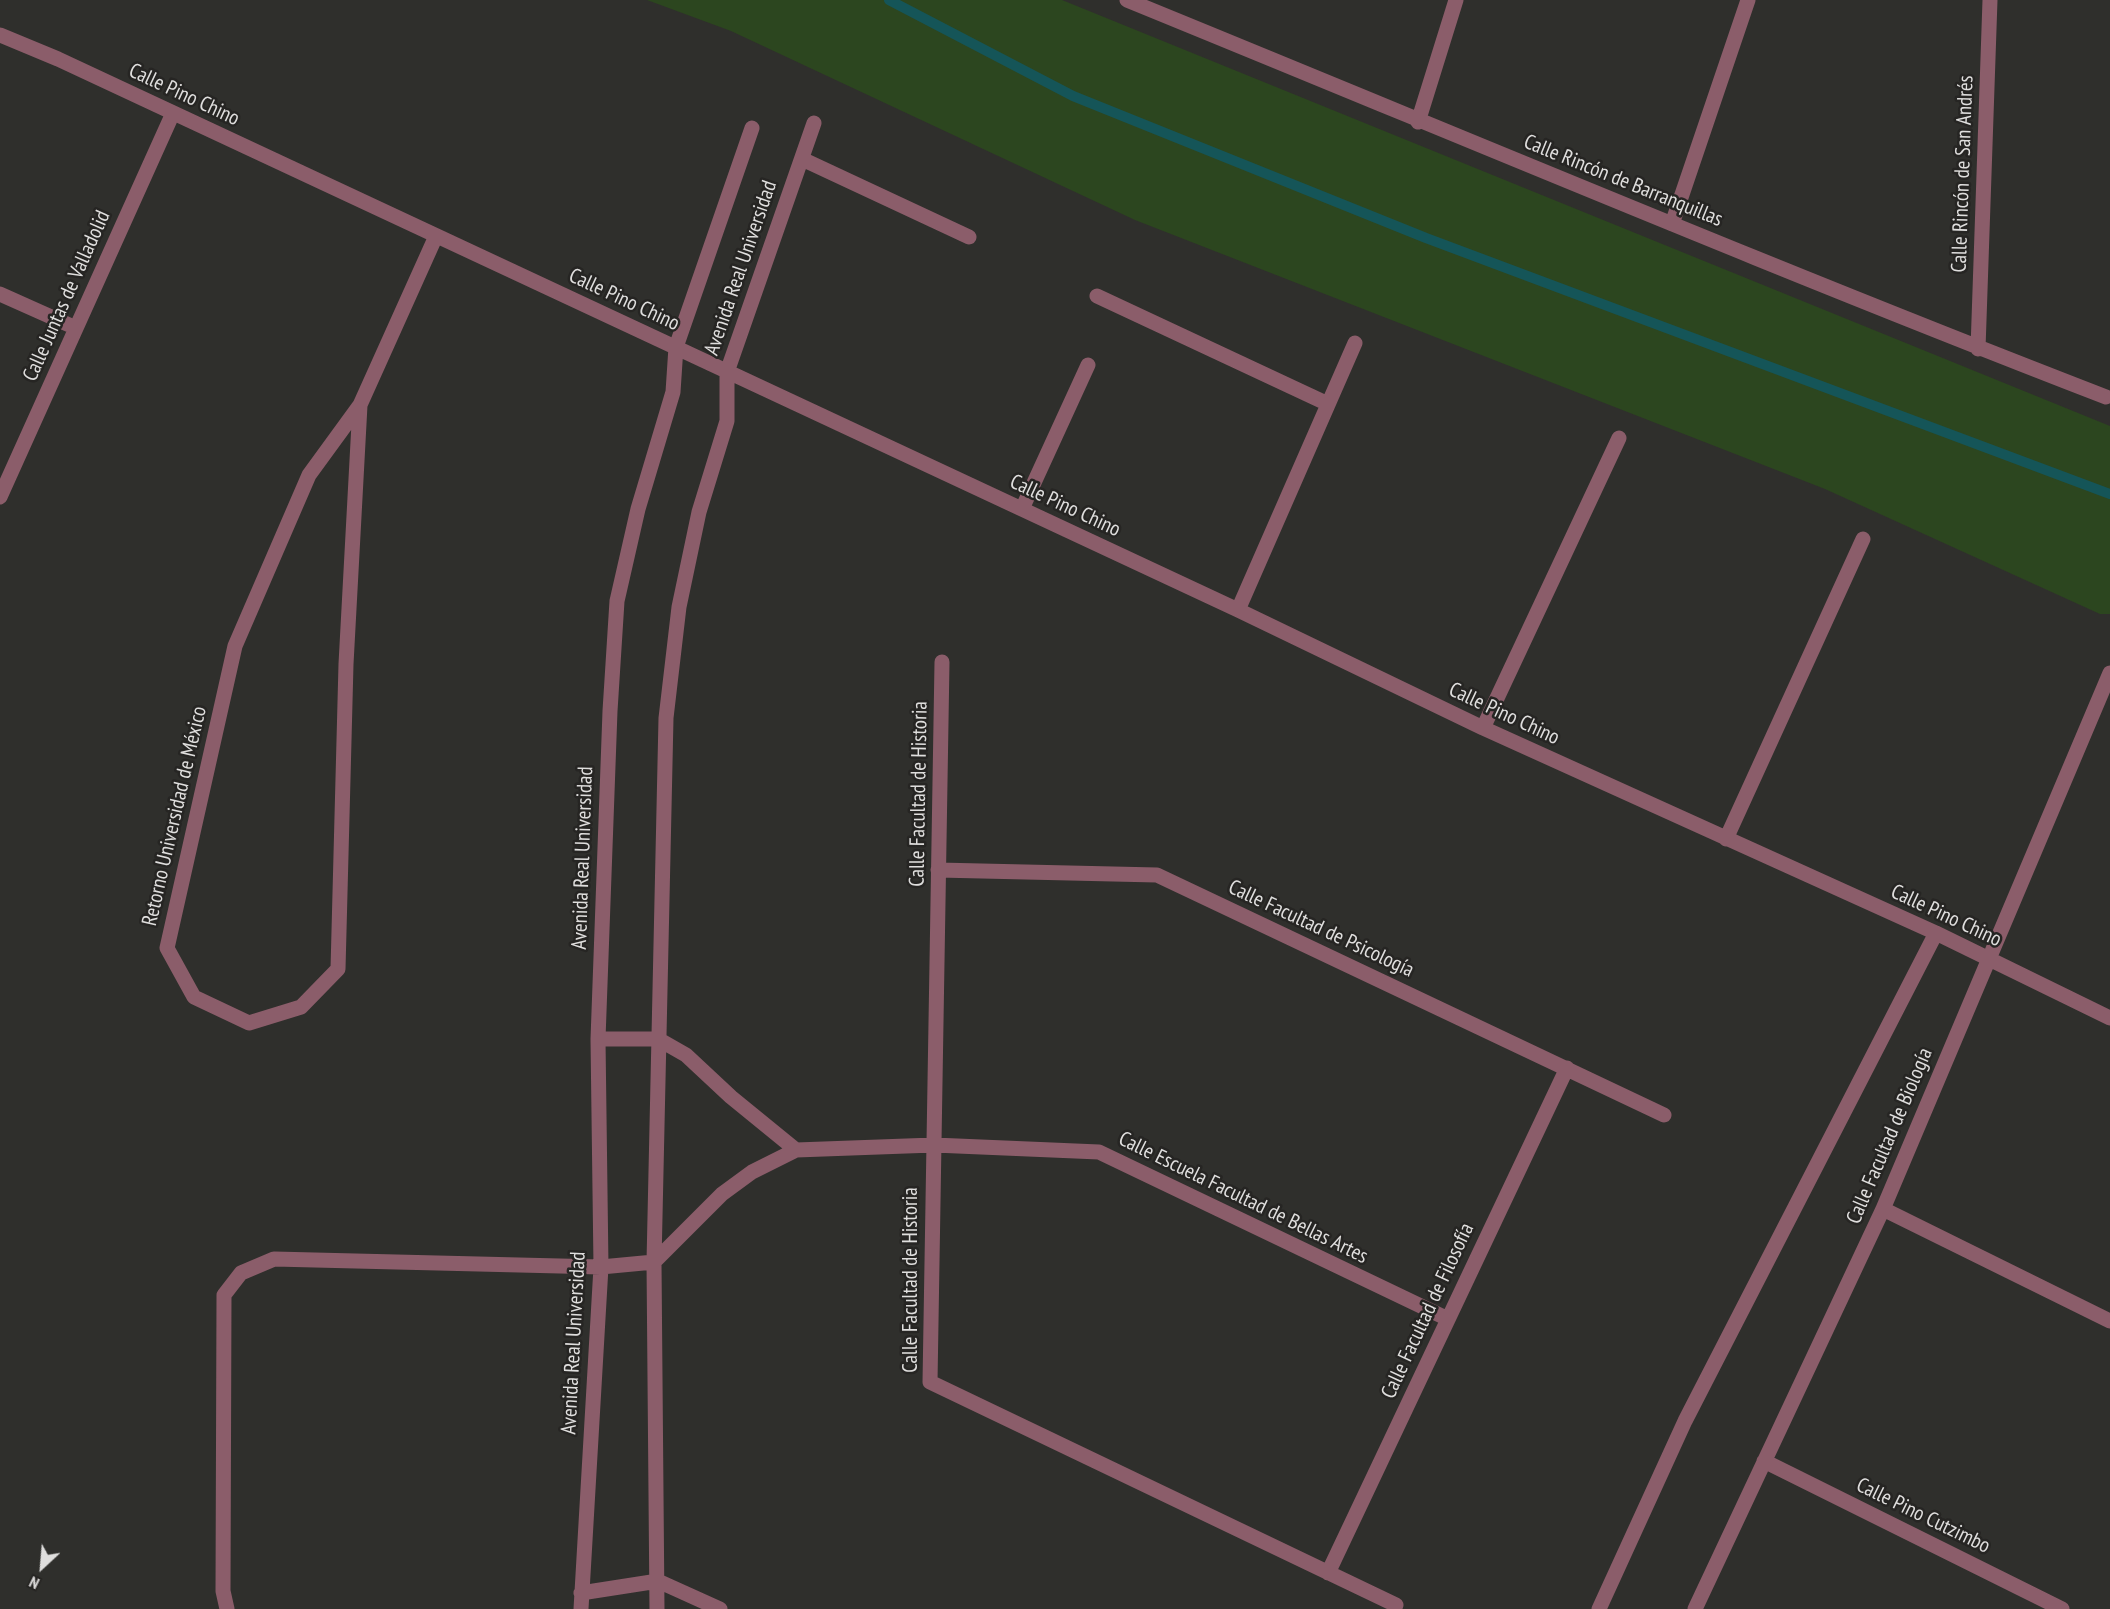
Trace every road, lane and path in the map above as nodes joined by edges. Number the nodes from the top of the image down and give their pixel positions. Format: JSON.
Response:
{"nodes":[{"id":1,"x":1127,"y":0,"type":"edge"},
{"id":2,"x":1456,"y":0,"type":"edge"},
{"id":3,"x":1748,"y":0,"type":"edge"},
{"id":4,"x":1990,"y":0,"type":"edge"},
{"id":5,"x":1156,"y":6,"type":"edge"},
{"id":6,"x":0,"y":34,"type":"edge"},
{"id":7,"x":173,"y":113,"type":"junction"},
{"id":8,"x":1418,"y":122,"type":"junction"},
{"id":9,"x":814,"y":123,"type":"dead end"},
{"id":10,"x":752,"y":128,"type":"dead end"},
{"id":11,"x":802,"y":159,"type":"junction"},
{"id":12,"x":1672,"y":224,"type":"junction"},
{"id":13,"x":436,"y":236,"type":"junction"},
{"id":14,"x":969,"y":237,"type":"dead end"},
{"id":15,"x":0,"y":294,"type":"edge"},
{"id":16,"x":1097,"y":296,"type":"dead end"},
{"id":17,"x":76,"y":328,"type":"junction"},
{"id":18,"x":1355,"y":343,"type":"dead end"},
{"id":19,"x":676,"y":347,"type":"junction"},
{"id":20,"x":1978,"y":349,"type":"junction"},
{"id":21,"x":1088,"y":365,"type":"dead end"},
{"id":22,"x":727,"y":372,"type":"junction"},
{"id":23,"x":2106,"y":397,"type":"dead end"},
{"id":24,"x":360,"y":405,"type":"junction"},
{"id":25,"x":1328,"y":405,"type":"junction"},
{"id":26,"x":1619,"y":438,"type":"dead end"},
{"id":27,"x":0,"y":497,"type":"edge"},
{"id":28,"x":1022,"y":510,"type":"junction"},
{"id":29,"x":1863,"y":539,"type":"dead end"},
{"id":30,"x":1238,"y":610,"type":"junction"},
{"id":31,"x":942,"y":662,"type":"dead end"},
{"id":32,"x":2110,"y":673,"type":"edge"},
{"id":33,"x":1484,"y":728,"type":"junction"},
{"id":34,"x":1726,"y":839,"type":"junction"},
{"id":35,"x":938,"y":870,"type":"junction"},
{"id":36,"x":1936,"y":933,"type":"junction"},
{"id":37,"x":1990,"y":959,"type":"junction"},
{"id":38,"x":2110,"y":1018,"type":"edge"},
{"id":39,"x":598,"y":1039,"type":"junction"},
{"id":40,"x":658,"y":1039,"type":"junction"},
{"id":41,"x":1567,"y":1068,"type":"junction"},
{"id":42,"x":1664,"y":1115,"type":"dead end"},
{"id":43,"x":934,"y":1145,"type":"junction"},
{"id":44,"x":796,"y":1150,"type":"junction"},
{"id":45,"x":1883,"y":1209,"type":"junction"},
{"id":46,"x":654,"y":1262,"type":"junction"},
{"id":47,"x":601,"y":1268,"type":"junction"},
{"id":48,"x":1448,"y":1319,"type":"junction"},
{"id":49,"x":2110,"y":1321,"type":"edge"},
{"id":50,"x":1764,"y":1461,"type":"junction"},
{"id":51,"x":1328,"y":1573,"type":"junction"},
{"id":52,"x":658,"y":1581,"type":"junction"},
{"id":53,"x":581,"y":1593,"type":"junction"},
{"id":54,"x":1396,"y":1605,"type":"dead end"},
{"id":55,"x":227,"y":1609,"type":"edge"},
{"id":56,"x":581,"y":1609,"type":"edge"},
{"id":57,"x":657,"y":1609,"type":"edge"},
{"id":58,"x":720,"y":1609,"type":"edge"},
{"id":59,"x":1599,"y":1609,"type":"edge"},
{"id":60,"x":1695,"y":1609,"type":"edge"},
{"id":61,"x":2062,"y":1609,"type":"edge"}],
"edges":[{"from":1,"to":5,"type":"street","name":"Calle Rincón de Barranquillas"},
{"from":2,"to":8,"type":"street"},
{"from":3,"to":12,"type":"street"},
{"from":4,"to":20,"type":"street","name":"Calle Rincón de San Andrés"},
{"from":5,"to":8,"type":"street","name":"Calle Rincón de Barranquillas"},
{"from":6,"to":7,"type":"street","name":"Calle Pino Chino"},
{"from":7,"to":13,"type":"street","name":"Calle Pino Chino"},
{"from":7,"to":17,"type":"street","name":"Calle Juntas de Valladolid"},
{"from":8,"to":12,"type":"street","name":"Calle Rincón de Barranquillas"},
{"from":9,"to":11,"type":"street","name":"Avenida Real Universidad"},
{"from":10,"to":19,"type":"street","name":"Avenida Real Universidad"},
{"from":11,"to":14,"type":"street"},
{"from":11,"to":22,"type":"street","name":"Avenida Real Universidad"},
{"from":12,"to":20,"type":"street","name":"Calle Rincón de Barranquillas"},
{"from":13,"to":19,"type":"street","name":"Calle Pino Chino"},
{"from":13,"to":24,"type":"street","name":"Retorno Universidad de México"},
{"from":15,"to":17,"type":"street"},
{"from":16,"to":25,"type":"street"},
{"from":17,"to":27,"type":"street","name":"Calle Juntas de Valladolid"},
{"from":18,"to":25,"type":"street"},
{"from":19,"to":22,"type":"street","name":"Calle Pino Chino"},
{"from":19,"to":39,"type":"street","name":"Avenida Real Universidad"},
{"from":20,"to":23,"type":"street","name":"Calle Rincón de Barranquillas"},
{"from":21,"to":28,"type":"street"},
{"from":22,"to":28,"type":"street","name":"Calle Pino Chino"},
{"from":22,"to":40,"type":"street","name":"Avenida Real Universidad"},
{"from":24,"to":24,"type":"street","name":"Retorno Universidad de México"},
{"from":25,"to":30,"type":"street"},
{"from":26,"to":33,"type":"street"},
{"from":28,"to":30,"type":"street","name":"Calle Pino Chino"},
{"from":29,"to":34,"type":"street"},
{"from":30,"to":33,"type":"street","name":"Calle Pino Chino"},
{"from":31,"to":35,"type":"street","name":"Calle Facultad de Historia"},
{"from":32,"to":37,"type":"street","name":"Calle Facultad de Biología"},
{"from":33,"to":34,"type":"street","name":"Calle Pino Chino"},
{"from":34,"to":36,"type":"street","name":"Calle Pino Chino"},
{"from":35,"to":41,"type":"street","name":"Calle Facultad de Psicología"},
{"from":35,"to":43,"type":"street","name":"Calle Facultad de Historia"},
{"from":36,"to":37,"type":"street","name":"Calle Pino Chino"},
{"from":36,"to":59,"type":"street","name":"Calle Facultad de Biología"},
{"from":37,"to":38,"type":"street","name":"Calle Pino Chino"},
{"from":37,"to":45,"type":"street","name":"Calle Facultad de Biología"},
{"from":39,"to":40,"type":"street"},
{"from":39,"to":47,"type":"street","name":"Avenida Real Universidad"},
{"from":40,"to":44,"type":"street"},
{"from":40,"to":46,"type":"street","name":"Avenida Real Universidad"},
{"from":41,"to":42,"type":"street","name":"Calle Facultad de Psicología"},
{"from":41,"to":48,"type":"street","name":"Calle Facultad de Filosofía"},
{"from":43,"to":44,"type":"street","name":"Calle Escuela Facultad de Bellas Artes"},
{"from":43,"to":48,"type":"street","name":"Calle Escuela Facultad de Bellas Artes"},
{"from":43,"to":51,"type":"street","name":"Calle Facultad de Historia"},
{"from":44,"to":46,"type":"street"},
{"from":45,"to":49,"type":"street"},
{"from":45,"to":50,"type":"street","name":"Calle Facultad de Biología"},
{"from":46,"to":47,"type":"street"},
{"from":46,"to":52,"type":"street","name":"Avenida Real Universidad"},
{"from":47,"to":53,"type":"street","name":"Avenida Real Universidad"},
{"from":47,"to":55,"type":"street"},
{"from":48,"to":51,"type":"street","name":"Calle Facultad de Filosofía"},
{"from":50,"to":60,"type":"street","name":"Calle Facultad de Biología"},
{"from":50,"to":61,"type":"street","name":"Calle Pino Cutzimbo"},
{"from":51,"to":54,"type":"street","name":"Calle Facultad de Historia"},
{"from":52,"to":53,"type":"street"},
{"from":52,"to":57,"type":"street","name":"Avenida Real Universidad"},
{"from":52,"to":58,"type":"street"},
{"from":53,"to":56,"type":"street","name":"Avenida Real Universidad"}]}
